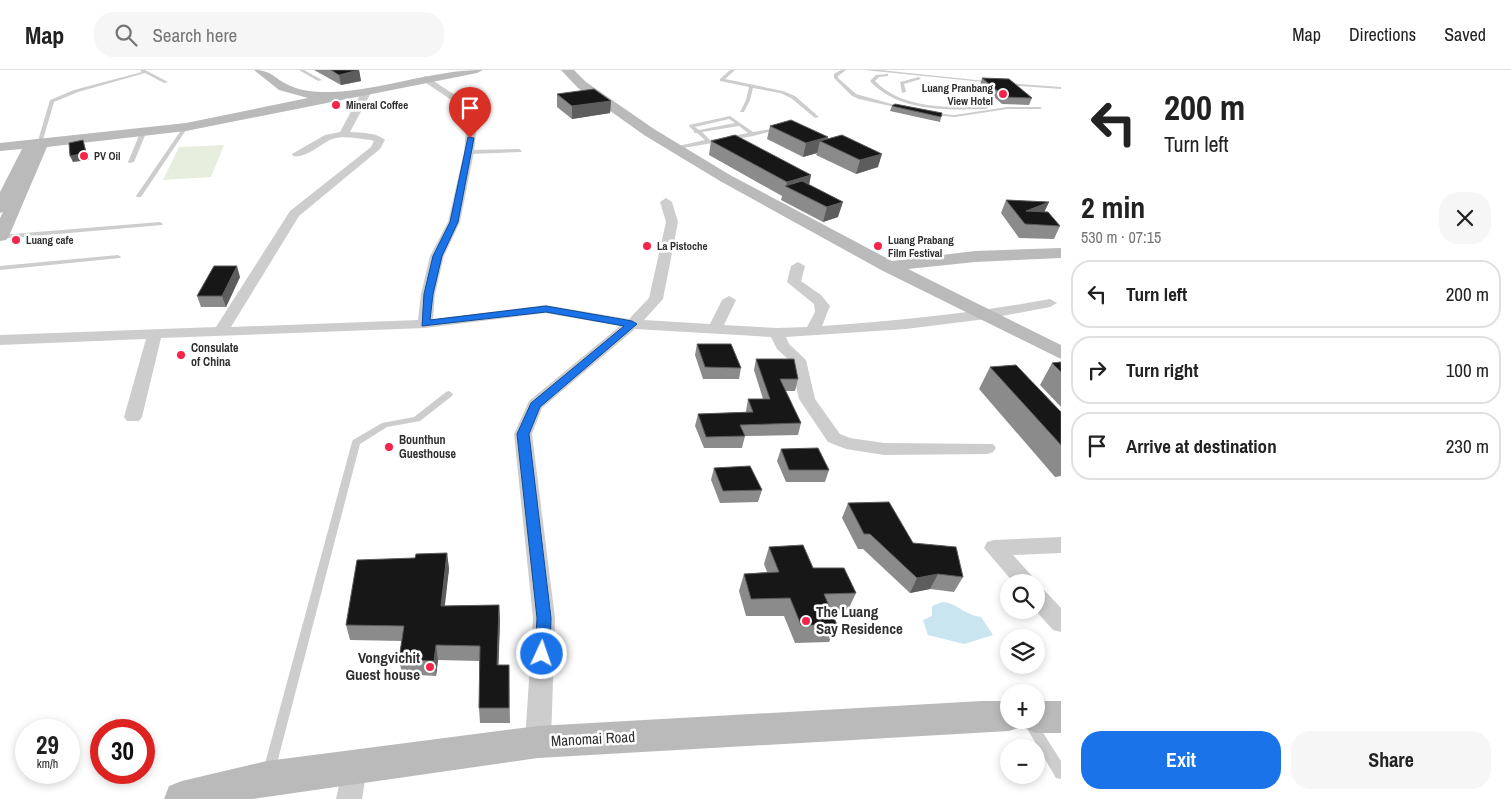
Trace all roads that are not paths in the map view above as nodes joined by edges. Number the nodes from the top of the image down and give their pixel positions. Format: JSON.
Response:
{"nodes":[{"id":1,"x":260,"y":70,"type":"edge"},
{"id":2,"x":301,"y":70,"type":"edge"},
{"id":3,"x":477,"y":70,"type":"edge"},
{"id":4,"x":567,"y":70,"type":"edge"},
{"id":5,"x":733,"y":70,"type":"edge"},
{"id":6,"x":844,"y":70,"type":"edge"},
{"id":7,"x":866,"y":70,"type":"edge"},
{"id":8,"x":144,"y":71,"type":"edge"},
{"id":9,"x":907,"y":74,"type":"junction"},
{"id":10,"x":924,"y":76,"type":"junction"},
{"id":11,"x":426,"y":79,"type":"junction"},
{"id":12,"x":320,"y":80,"type":"dead end"},
{"id":13,"x":166,"y":82,"type":"dead end"},
{"id":14,"x":280,"y":86,"type":"junction"},
{"id":15,"x":751,"y":86,"type":"junction"},
{"id":16,"x":1061,"y":88,"type":"edge"},
{"id":17,"x":367,"y":91,"type":"junction"},
{"id":18,"x":904,"y":92,"type":"dead end"},
{"id":19,"x":347,"y":94,"type":"junction"},
{"id":20,"x":313,"y":95,"type":"junction"},
{"id":21,"x":268,"y":108,"type":"junction"},
{"id":22,"x":1007,"y":108,"type":"junction"},
{"id":23,"x":1040,"y":108,"type":"dead end"},
{"id":24,"x":910,"y":110,"type":"edge"},
{"id":25,"x":742,"y":111,"type":"dead end"},
{"id":26,"x":927,"y":113,"type":"edge"},
{"id":27,"x":240,"y":116,"type":"junction"},
{"id":28,"x":817,"y":117,"type":"dead end"},
{"id":29,"x":740,"y":124,"type":"junction"},
{"id":30,"x":186,"y":127,"type":"junction"},
{"id":31,"x":778,"y":129,"type":"edge"},
{"id":32,"x":696,"y":132,"type":"junction"},
{"id":33,"x":144,"y":134,"type":"junction"},
{"id":34,"x":344,"y":134,"type":"junction"},
{"id":35,"x":753,"y":134,"type":"junction"},
{"id":36,"x":709,"y":142,"type":"junction"},
{"id":37,"x":40,"y":143,"type":"junction"},
{"id":38,"x":0,"y":147,"type":"edge"},
{"id":39,"x":672,"y":148,"type":"junction"},
{"id":40,"x":519,"y":151,"type":"dead end"},
{"id":41,"x":469,"y":152,"type":"junction"},
{"id":42,"x":297,"y":154,"type":"dead end"},
{"id":43,"x":131,"y":162,"type":"dead end"},
{"id":44,"x":139,"y":196,"type":"dead end"},
{"id":45,"x":666,"y":202,"type":"dead end"},
{"id":46,"x":0,"y":208,"type":"edge"},
{"id":47,"x":160,"y":224,"type":"dead end"},
{"id":48,"x":0,"y":236,"type":"edge"},
{"id":49,"x":1061,"y":253,"type":"edge"},
{"id":50,"x":118,"y":257,"type":"dead end"},
{"id":51,"x":798,"y":266,"type":"dead end"},
{"id":52,"x":889,"y":266,"type":"junction"},
{"id":53,"x":0,"y":268,"type":"edge"},
{"id":54,"x":729,"y":300,"type":"dead end"},
{"id":55,"x":1050,"y":304,"type":"dead end"},
{"id":56,"x":986,"y":315,"type":"junction"},
{"id":57,"x":425,"y":324,"type":"junction"},
{"id":58,"x":632,"y":324,"type":"junction"},
{"id":59,"x":715,"y":329,"type":"junction"},
{"id":60,"x":221,"y":331,"type":"junction"},
{"id":61,"x":811,"y":332,"type":"junction"},
{"id":62,"x":778,"y":333,"type":"junction"},
{"id":63,"x":156,"y":334,"type":"junction"},
{"id":64,"x":0,"y":340,"type":"edge"},
{"id":65,"x":1061,"y":353,"type":"edge"},
{"id":66,"x":449,"y":394,"type":"dead end"},
{"id":67,"x":133,"y":417,"type":"dead end"},
{"id":68,"x":987,"y":448,"type":"dead end"},
{"id":69,"x":1061,"y":546,"type":"edge"},
{"id":70,"x":1018,"y":574,"type":"edge"},
{"id":71,"x":1045,"y":606,"type":"edge"},
{"id":72,"x":1061,"y":624,"type":"edge"},
{"id":73,"x":1000,"y":716,"type":"edge"},
{"id":74,"x":1045,"y":717,"type":"edge"},
{"id":75,"x":1061,"y":717,"type":"edge"},
{"id":76,"x":1034,"y":729,"type":"edge"},
{"id":77,"x":538,"y":742,"type":"junction"},
{"id":78,"x":354,"y":767,"type":"junction"},
{"id":79,"x":1061,"y":773,"type":"edge"},
{"id":80,"x":267,"y":778,"type":"junction"},
{"id":81,"x":182,"y":799,"type":"edge"},
{"id":82,"x":349,"y":799,"type":"edge"}],
"edges":[{"from":1,"to":14,"type":"street"},
{"from":2,"to":12,"type":"lane"},
{"from":3,"to":11,"type":"street"},
{"from":4,"to":39,"type":"street"},
{"from":5,"to":15,"type":"lane"},
{"from":6,"to":24,"type":"lane"},
{"from":7,"to":9,"type":"lane"},
{"from":8,"to":13,"type":"lane"},
{"from":8,"to":37,"type":"lane"},
{"from":9,"to":10,"type":"lane"},
{"from":9,"to":22,"type":"lane"},
{"from":10,"to":16,"type":"lane"},
{"from":10,"to":18,"type":"lane"},
{"from":11,"to":17,"type":"street"},
{"from":11,"to":41,"type":"street"},
{"from":14,"to":20,"type":"street"},
{"from":14,"to":21,"type":"street"},
{"from":15,"to":25,"type":"lane"},
{"from":15,"to":28,"type":"lane"},
{"from":17,"to":19,"type":"street"},
{"from":17,"to":34,"type":"street"},
{"from":19,"to":20,"type":"street"},
{"from":19,"to":27,"type":"street"},
{"from":20,"to":21,"type":"street"},
{"from":20,"to":27,"type":"street"},
{"from":21,"to":27,"type":"street"},
{"from":22,"to":23,"type":"lane"},
{"from":22,"to":26,"type":"lane"},
{"from":27,"to":30,"type":"street"},
{"from":29,"to":32,"type":"lane"},
{"from":29,"to":32,"type":"lane"},
{"from":29,"to":35,"type":"lane"},
{"from":30,"to":33,"type":"street"},
{"from":30,"to":44,"type":"lane"},
{"from":31,"to":35,"type":"lane"},
{"from":32,"to":36,"type":"lane"},
{"from":33,"to":37,"type":"street"},
{"from":33,"to":43,"type":"lane"},
{"from":34,"to":42,"type":"street"},
{"from":34,"to":60,"type":"street"},
{"from":35,"to":36,"type":"lane"},
{"from":36,"to":39,"type":"lane"},
{"from":37,"to":38,"type":"street"},
{"from":37,"to":46,"type":"street"},
{"from":37,"to":48,"type":"street"},
{"from":39,"to":52,"type":"street"},
{"from":40,"to":41,"type":"lane"},
{"from":41,"to":57,"type":"street"},
{"from":45,"to":58,"type":"street"},
{"from":47,"to":48,"type":"lane"},
{"from":49,"to":52,"type":"street"},
{"from":50,"to":53,"type":"lane"},
{"from":51,"to":61,"type":"street"},
{"from":52,"to":56,"type":"street"},
{"from":54,"to":59,"type":"street"},
{"from":55,"to":56,"type":"street"},
{"from":56,"to":61,"type":"street"},
{"from":56,"to":65,"type":"street"},
{"from":57,"to":58,"type":"street"},
{"from":57,"to":60,"type":"street"},
{"from":58,"to":59,"type":"street"},
{"from":58,"to":77,"type":"street"},
{"from":59,"to":62,"type":"street"},
{"from":60,"to":63,"type":"street"},
{"from":61,"to":62,"type":"street"},
{"from":62,"to":68,"type":"street"},
{"from":63,"to":64,"type":"street"},
{"from":63,"to":67,"type":"street"},
{"from":66,"to":80,"type":"lane"},
{"from":69,"to":70,"type":"street"},
{"from":71,"to":72,"type":"street"},
{"from":73,"to":77,"type":"street","name":"Manomai Road"},
{"from":74,"to":75,"type":"street"},
{"from":76,"to":79,"type":"lane"},
{"from":77,"to":78,"type":"street","name":"Manomai Road"},
{"from":78,"to":80,"type":"street","name":"Manomai Road"},
{"from":78,"to":82,"type":"street"},
{"from":80,"to":81,"type":"street","name":"Manomai Road"}]}
